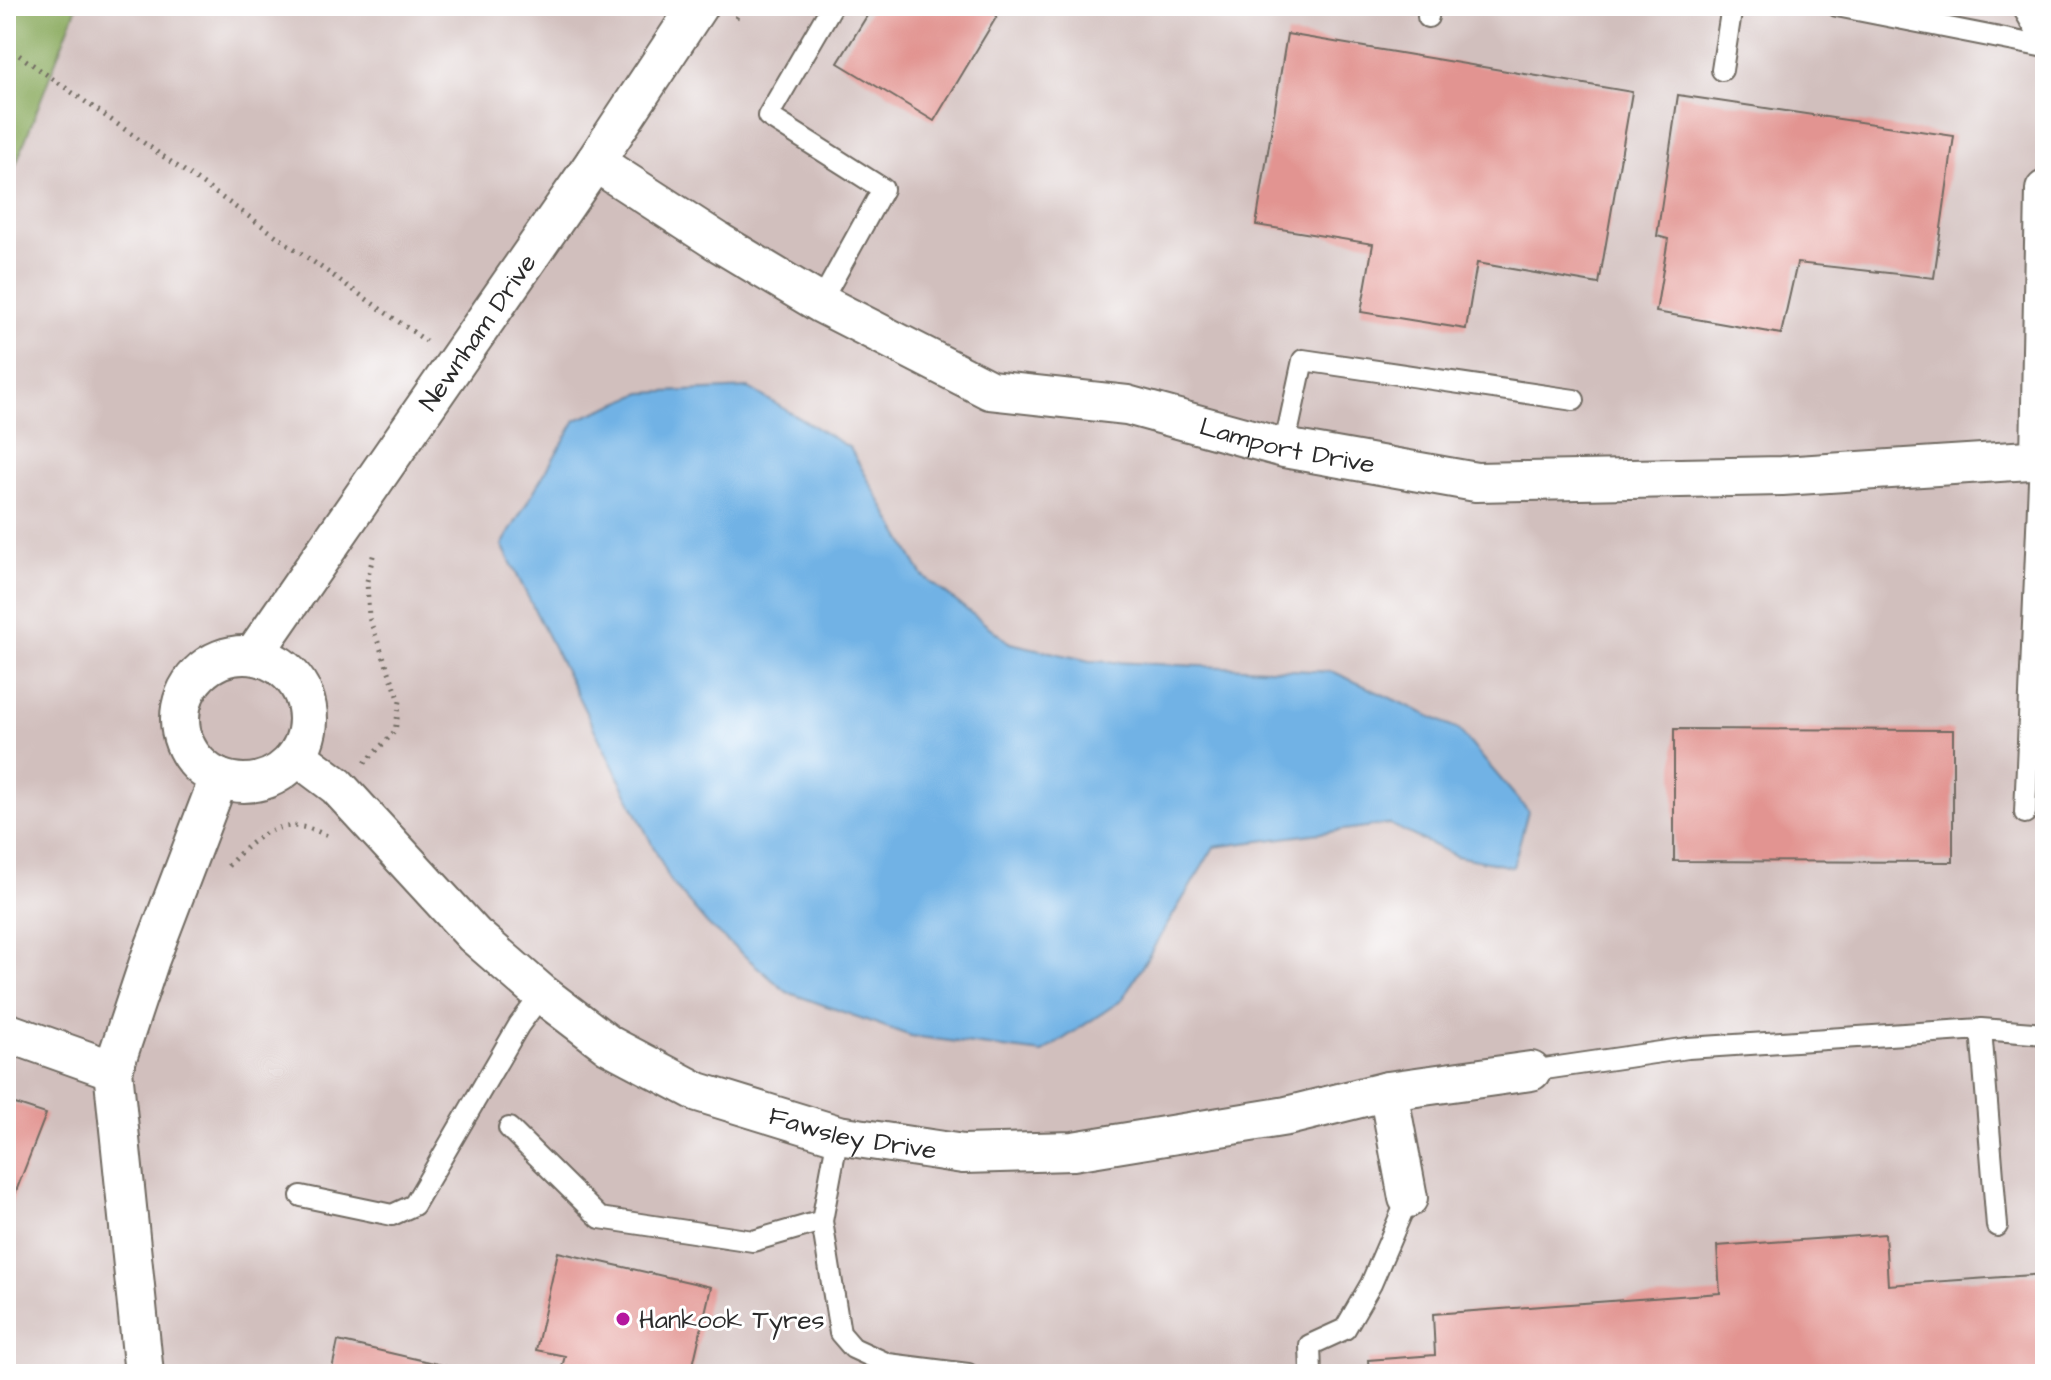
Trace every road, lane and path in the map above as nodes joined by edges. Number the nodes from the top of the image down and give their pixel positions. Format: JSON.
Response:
{"nodes":[{"id":1,"x":698,"y":6,"type":"edge"},
{"id":2,"x":832,"y":6,"type":"edge"},
{"id":3,"x":1732,"y":6,"type":"edge"},
{"id":4,"x":1837,"y":6,"type":"edge"},
{"id":5,"x":2022,"y":6,"type":"edge"},
{"id":6,"x":6,"y":46,"type":"edge"},
{"id":7,"x":2045,"y":46,"type":"edge"},
{"id":8,"x":1722,"y":70,"type":"dead end"},
{"id":9,"x":595,"y":162,"type":"junction"},
{"id":10,"x":2045,"y":190,"type":"edge"},
{"id":11,"x":820,"y":303,"type":"junction"},
{"id":12,"x":457,"y":363,"type":"junction"},
{"id":13,"x":1574,"y":400,"type":"dead end"},
{"id":14,"x":1284,"y":448,"type":"junction"},
{"id":15,"x":2042,"y":458,"type":"edge"},
{"id":16,"x":376,"y":542,"type":"dead end"},
{"id":17,"x":254,"y":654,"type":"junction"},
{"id":18,"x":297,"y":756,"type":"junction"},
{"id":19,"x":219,"y":778,"type":"junction"},
{"id":20,"x":337,"y":786,"type":"junction"},
{"id":21,"x":2025,"y":813,"type":"dead end"},
{"id":22,"x":333,"y":840,"type":"dead end"},
{"id":23,"x":220,"y":875,"type":"dead end"},
{"id":24,"x":542,"y":994,"type":"junction"},
{"id":25,"x":1981,"y":1029,"type":"junction"},
{"id":26,"x":6,"y":1032,"type":"edge"},
{"id":27,"x":2045,"y":1034,"type":"edge"},
{"id":28,"x":113,"y":1070,"type":"junction"},
{"id":29,"x":1531,"y":1071,"type":"joint"},
{"id":30,"x":1388,"y":1091,"type":"junction"},
{"id":31,"x":509,"y":1128,"type":"dead end"},
{"id":32,"x":838,"y":1135,"type":"junction"},
{"id":33,"x":301,"y":1196,"type":"dead end"},
{"id":34,"x":1408,"y":1198,"type":"joint"},
{"id":35,"x":822,"y":1221,"type":"junction"},
{"id":36,"x":1997,"y":1226,"type":"dead end"},
{"id":37,"x":144,"y":1374,"type":"edge"},
{"id":38,"x":968,"y":1374,"type":"edge"},
{"id":39,"x":1311,"y":1374,"type":"edge"}],
"edges":[{"from":1,"to":9,"type":"street","name":"Newnham Drive"},
{"from":2,"to":11,"type":"lane"},
{"from":3,"to":8,"type":"lane"},
{"from":4,"to":7,"type":"lane"},
{"from":5,"to":7,"type":"lane"},
{"from":6,"to":12,"type":"path"},
{"from":9,"to":11,"type":"street","name":"Lamport Drive"},
{"from":9,"to":12,"type":"street","name":"Newnham Drive"},
{"from":10,"to":15,"type":"street"},
{"from":11,"to":14,"type":"street","name":"Lamport Drive"},
{"from":12,"to":17,"type":"street","name":"Newnham Drive"},
{"from":13,"to":14,"type":"lane"},
{"from":14,"to":15,"type":"street","name":"Lamport Drive"},
{"from":15,"to":21,"type":"lane"},
{"from":16,"to":20,"type":"path"},
{"from":17,"to":18,"type":"street"},
{"from":17,"to":19,"type":"street"},
{"from":18,"to":19,"type":"street"},
{"from":18,"to":20,"type":"street","name":"Fawsley Drive"},
{"from":19,"to":28,"type":"street"},
{"from":20,"to":24,"type":"street","name":"Fawsley Drive"},
{"from":22,"to":23,"type":"path"},
{"from":24,"to":32,"type":"street","name":"Fawsley Drive"},
{"from":24,"to":33,"type":"lane"},
{"from":25,"to":27,"type":"lane"},
{"from":25,"to":29,"type":"lane"},
{"from":25,"to":36,"type":"lane"},
{"from":26,"to":28,"type":"street"},
{"from":28,"to":37,"type":"street"},
{"from":29,"to":30,"type":"street","name":"Fawsley Drive"},
{"from":30,"to":32,"type":"street","name":"Fawsley Drive"},
{"from":30,"to":34,"type":"street"},
{"from":31,"to":35,"type":"lane"},
{"from":32,"to":35,"type":"lane"},
{"from":34,"to":39,"type":"lane"},
{"from":35,"to":38,"type":"lane"}]}
